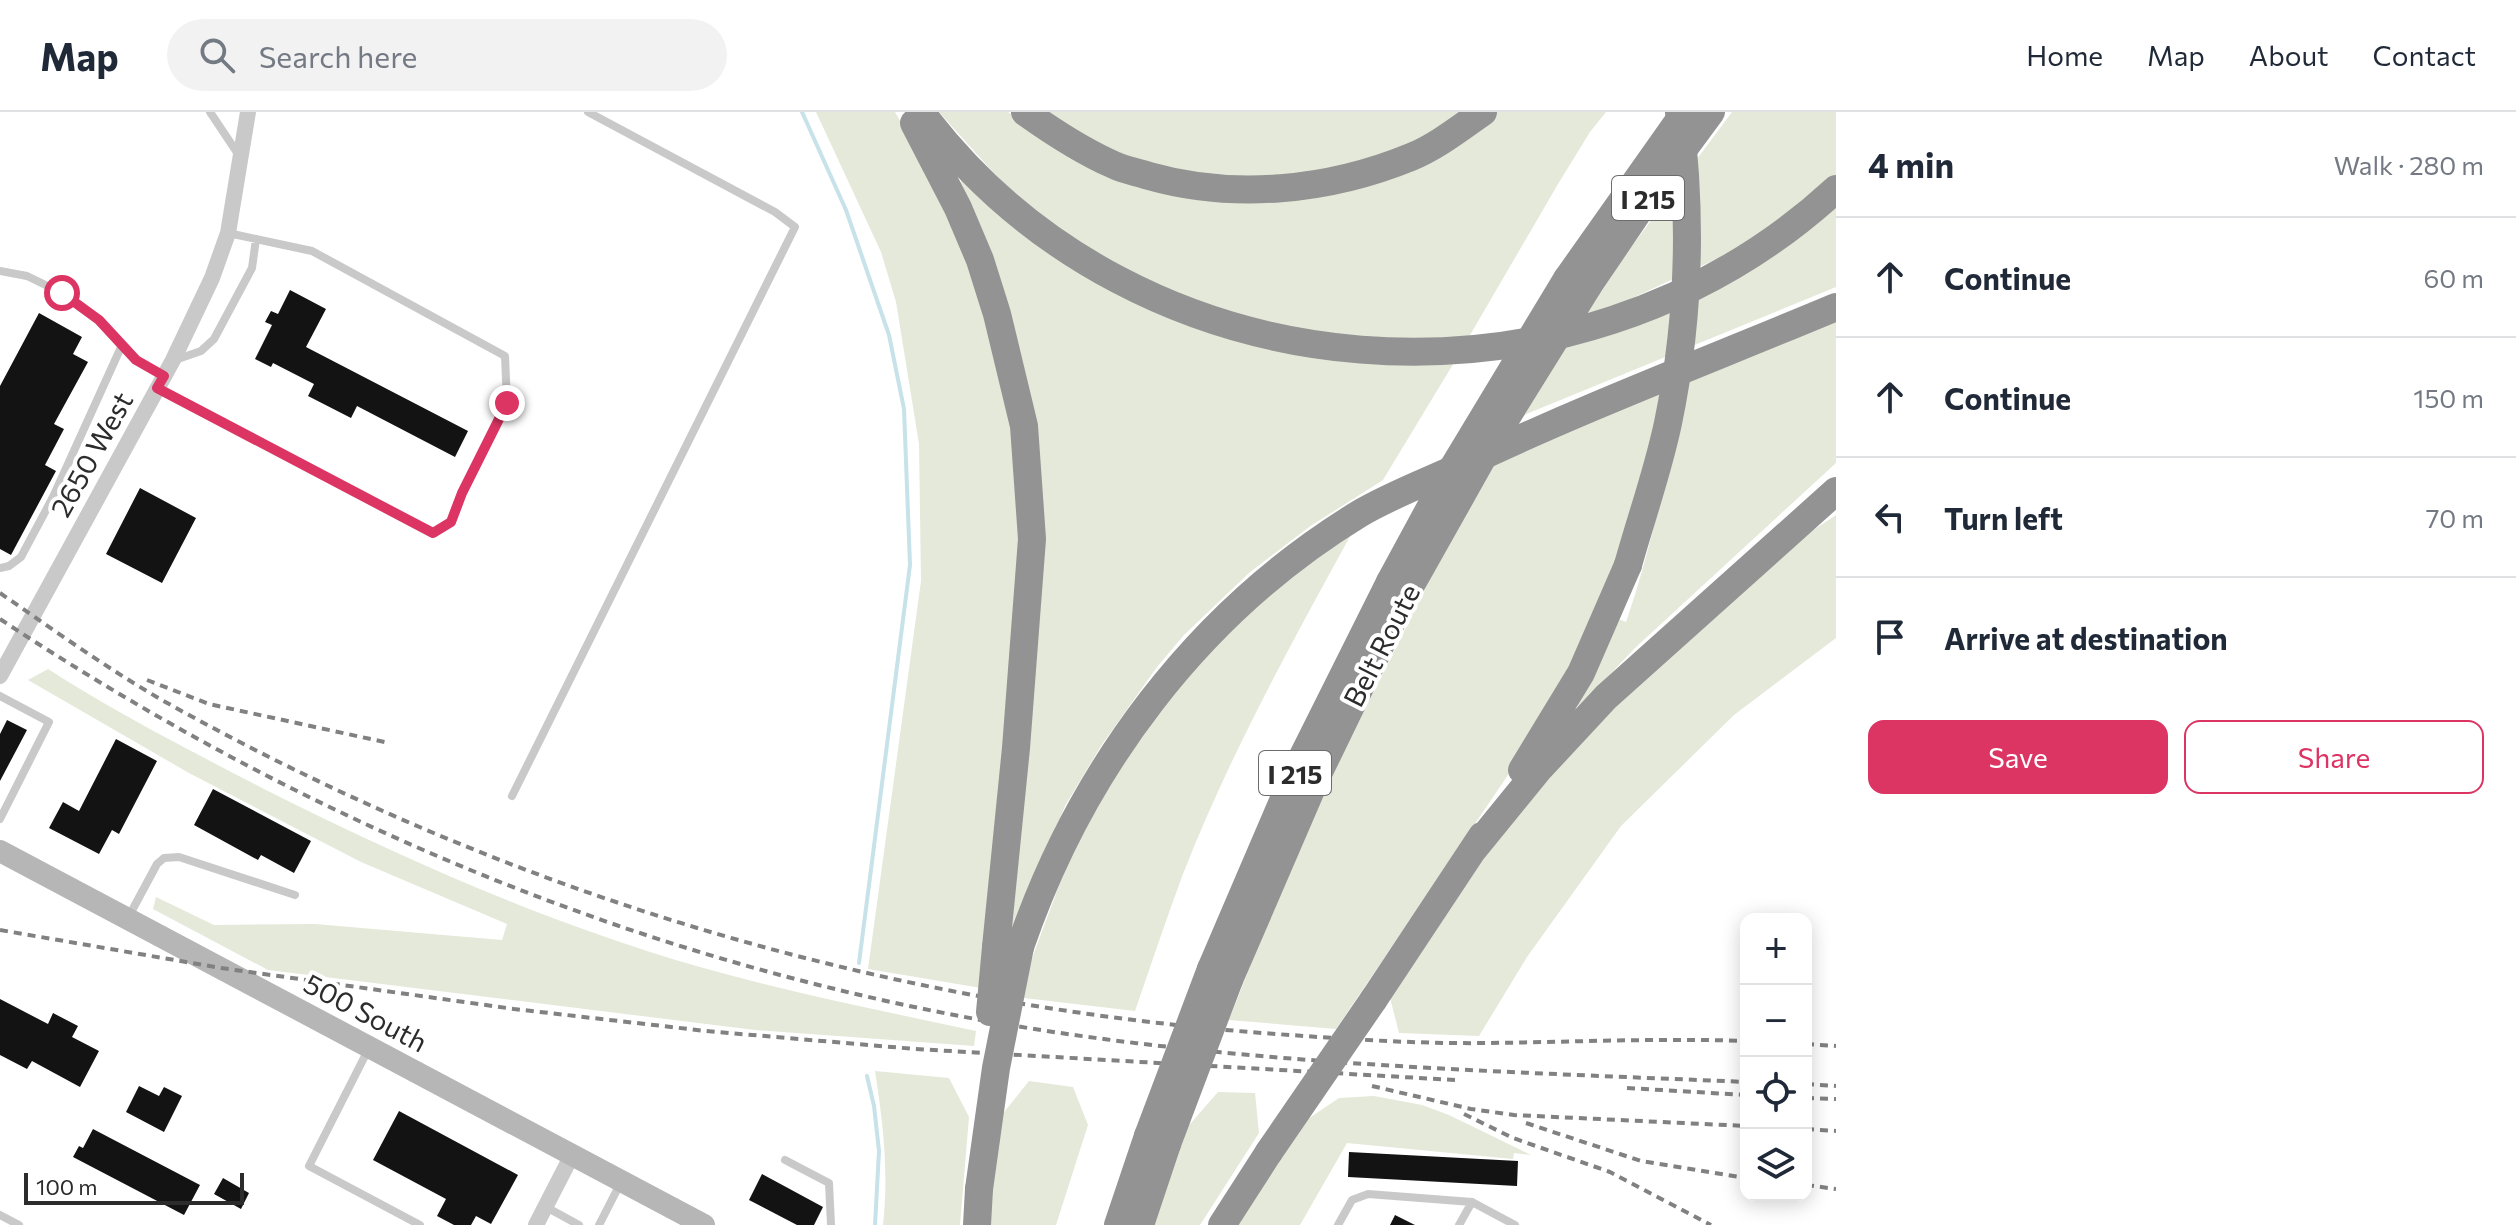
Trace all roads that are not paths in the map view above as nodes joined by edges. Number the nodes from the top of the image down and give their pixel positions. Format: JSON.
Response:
{"nodes":[{"id":1,"x":210,"y":112,"type":"edge"},
{"id":2,"x":248,"y":112,"type":"edge"},
{"id":3,"x":588,"y":112,"type":"edge"},
{"id":4,"x":907,"y":112,"type":"edge"},
{"id":5,"x":921,"y":112,"type":"edge"},
{"id":6,"x":1025,"y":112,"type":"edge"},
{"id":7,"x":1483,"y":112,"type":"edge"},
{"id":8,"x":1679,"y":112,"type":"edge"},
{"id":9,"x":1685,"y":112,"type":"edge"},
{"id":10,"x":1711,"y":112,"type":"edge"},
{"id":11,"x":241,"y":158,"type":"junction"},
{"id":12,"x":1836,"y":189,"type":"edge"},
{"id":13,"x":228,"y":233,"type":"junction"},
{"id":14,"x":256,"y":239,"type":"junction"},
{"id":15,"x":0,"y":271,"type":"edge"},
{"id":16,"x":1578,"y":283,"type":"junction"},
{"id":17,"x":1836,"y":307,"type":"edge"},
{"id":18,"x":122,"y":345,"type":"junction"},
{"id":19,"x":173,"y":360,"type":"junction"},
{"id":20,"x":161,"y":382,"type":"junction"},
{"id":21,"x":1836,"y":491,"type":"edge"},
{"id":22,"x":1836,"y":506,"type":"edge"},
{"id":23,"x":1797,"y":523,"type":"junction"},
{"id":24,"x":0,"y":568,"type":"edge"},
{"id":25,"x":0,"y":676,"type":"edge"},
{"id":26,"x":0,"y":696,"type":"edge"},
{"id":27,"x":512,"y":796,"type":"dead end"},
{"id":28,"x":0,"y":819,"type":"edge"},
{"id":29,"x":1473,"y":850,"type":"junction"},
{"id":30,"x":0,"y":851,"type":"edge"},
{"id":31,"x":295,"y":895,"type":"dead end"},
{"id":32,"x":127,"y":919,"type":"junction"},
{"id":33,"x":1008,"y":947,"type":"junction"},
{"id":34,"x":369,"y":1047,"type":"junction"},
{"id":35,"x":1158,"y":1140,"type":"junction"},
{"id":36,"x":572,"y":1155,"type":"junction"},
{"id":37,"x":785,"y":1160,"type":"dead end"},
{"id":38,"x":621,"y":1181,"type":"junction"},
{"id":39,"x":1472,"y":1202,"type":"junction"},
{"id":40,"x":546,"y":1207,"type":"junction"},
{"id":41,"x":0,"y":1215,"type":"edge"},
{"id":42,"x":19,"y":1225,"type":"edge"},
{"id":43,"x":420,"y":1225,"type":"edge"},
{"id":44,"x":536,"y":1225,"type":"edge"},
{"id":45,"x":579,"y":1225,"type":"edge"},
{"id":46,"x":599,"y":1225,"type":"edge"},
{"id":47,"x":704,"y":1225,"type":"edge"},
{"id":48,"x":831,"y":1225,"type":"edge"},
{"id":49,"x":977,"y":1225,"type":"edge"},
{"id":50,"x":1118,"y":1225,"type":"edge"},
{"id":51,"x":1140,"y":1225,"type":"edge"},
{"id":52,"x":1222,"y":1225,"type":"edge"},
{"id":53,"x":1338,"y":1225,"type":"edge"},
{"id":54,"x":1459,"y":1225,"type":"edge"},
{"id":55,"x":1515,"y":1225,"type":"edge"}],
"edges":[{"from":1,"to":11,"type":"lane"},
{"from":2,"to":11,"type":"street","name":"2650 West"},
{"from":3,"to":27,"type":"lane"},
{"from":4,"to":33,"type":"highway"},
{"from":5,"to":12,"type":"highway"},
{"from":6,"to":7,"type":"highway"},
{"from":8,"to":29,"type":"highway","bridge":true},
{"from":9,"to":16,"type":"highway","name":"Belt Route","number":"I 215"},
{"from":10,"to":16,"type":"highway","name":"Belt Route","number":"I 215"},
{"from":11,"to":13,"type":"street","name":"2650 West"},
{"from":13,"to":14,"type":"lane"},
{"from":13,"to":19,"type":"street","name":"2650 West"},
{"from":14,"to":19,"type":"lane"},
{"from":14,"to":20,"type":"lane"},
{"from":15,"to":18,"type":"lane"},
{"from":16,"to":35,"type":"highway","name":"Belt Route","number":"I 215","bridge":true},
{"from":17,"to":33,"type":"highway"},
{"from":18,"to":20,"type":"lane"},
{"from":18,"to":24,"type":"lane"},
{"from":19,"to":20,"type":"street","name":"2650 West"},
{"from":20,"to":25,"type":"street","name":"2650 West"},
{"from":21,"to":23,"type":"highway"},
{"from":22,"to":23,"type":"highway"},
{"from":23,"to":29,"type":"highway"},
{"from":26,"to":28,"type":"lane"},
{"from":29,"to":52,"type":"highway","bridge":true},
{"from":30,"to":32,"type":"street","name":"500 South"},
{"from":31,"to":32,"type":"lane"},
{"from":32,"to":34,"type":"street","name":"500 South"},
{"from":33,"to":49,"type":"highway","bridge":true},
{"from":34,"to":36,"type":"street","name":"500 South"},
{"from":34,"to":43,"type":"lane"},
{"from":35,"to":50,"type":"highway","name":"Belt Route","number":"I 215"},
{"from":35,"to":51,"type":"highway","name":"Belt Route","number":"I 215"},
{"from":36,"to":38,"type":"street","name":"500 South"},
{"from":36,"to":40,"type":"street"},
{"from":37,"to":48,"type":"lane"},
{"from":38,"to":46,"type":"lane"},
{"from":38,"to":47,"type":"street","name":"500 South"},
{"from":39,"to":53,"type":"lane"},
{"from":39,"to":54,"type":"lane"},
{"from":39,"to":55,"type":"lane"},
{"from":40,"to":44,"type":"street"},
{"from":40,"to":45,"type":"lane"},
{"from":41,"to":42,"type":"lane"}]}
